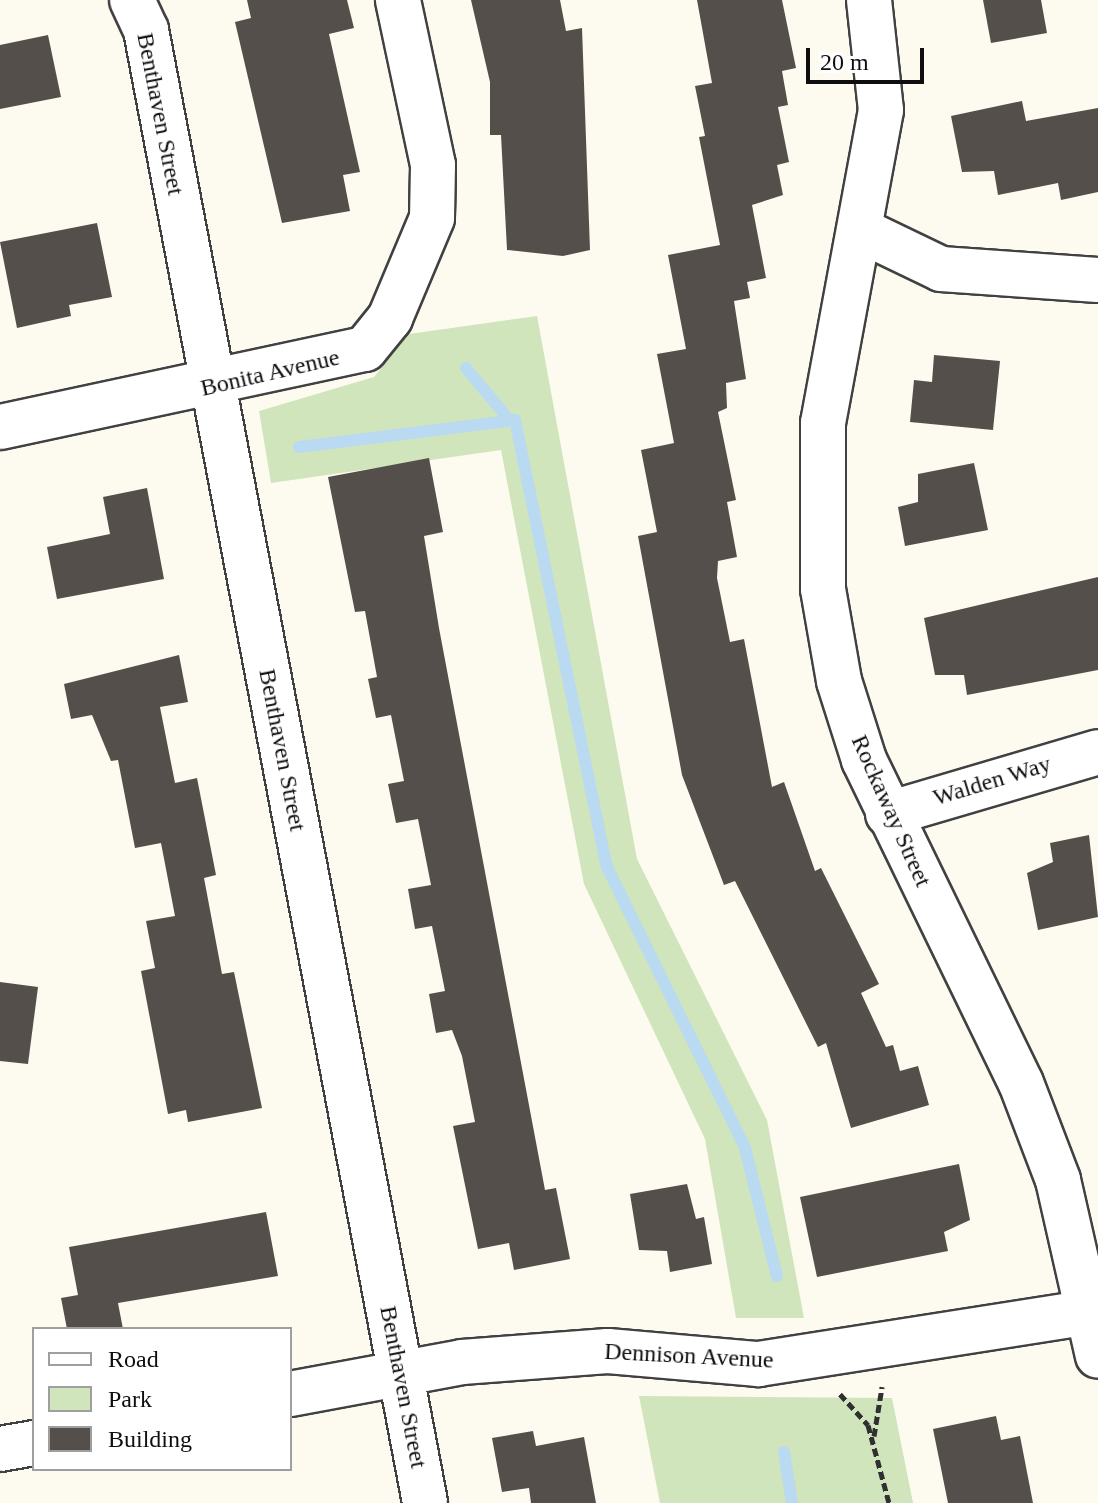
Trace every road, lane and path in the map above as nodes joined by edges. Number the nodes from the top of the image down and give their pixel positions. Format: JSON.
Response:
{"nodes":[{"id":1,"x":132,"y":0,"type":"edge"},
{"id":2,"x":398,"y":0,"type":"edge"},
{"id":3,"x":869,"y":0,"type":"edge"},
{"id":4,"x":860,"y":230,"type":"junction"},
{"id":5,"x":1098,"y":280,"type":"edge"},
{"id":6,"x":213,"y":386,"type":"junction"},
{"id":7,"x":0,"y":427,"type":"edge"},
{"id":8,"x":1098,"y":752,"type":"edge"},
{"id":9,"x":888,"y":814,"type":"junction"},
{"id":10,"x":1089,"y":1312,"type":"junction"},
{"id":11,"x":1098,"y":1356,"type":"edge"},
{"id":12,"x":401,"y":1373,"type":"junction"},
{"id":13,"x":882,"y":1385,"type":"dead end"},
{"id":14,"x":838,"y":1391,"type":"dead end"},
{"id":15,"x":292,"y":1394,"type":"edge"},
{"id":16,"x":874,"y":1441,"type":"junction"},
{"id":17,"x":32,"y":1443,"type":"edge"},
{"id":18,"x":0,"y":1449,"type":"edge"},
{"id":19,"x":425,"y":1503,"type":"edge"},
{"id":20,"x":889,"y":1503,"type":"edge"}],
"edges":[{"from":1,"to":6,"type":"street","name":"Benthaven Street"},
{"from":2,"to":6,"type":"street","name":"Bonita Avenue"},
{"from":3,"to":4,"type":"street","name":"Rockaway Street"},
{"from":4,"to":5,"type":"street"},
{"from":4,"to":9,"type":"street","name":"Rockaway Street"},
{"from":6,"to":7,"type":"street","name":"Bonita Avenue"},
{"from":6,"to":12,"type":"street","name":"Benthaven Street"},
{"from":8,"to":9,"type":"street","name":"Walden Way"},
{"from":9,"to":10,"type":"street","name":"Rockaway Street"},
{"from":10,"to":11,"type":"street"},
{"from":10,"to":12,"type":"street","name":"Dennison Avenue"},
{"from":12,"to":15,"type":"street","name":"Dennison Avenue"},
{"from":12,"to":19,"type":"street","name":"Benthaven Street"},
{"from":13,"to":16,"type":"path"},
{"from":14,"to":16,"type":"path"},
{"from":16,"to":20,"type":"path"},
{"from":17,"to":18,"type":"street"}]}
